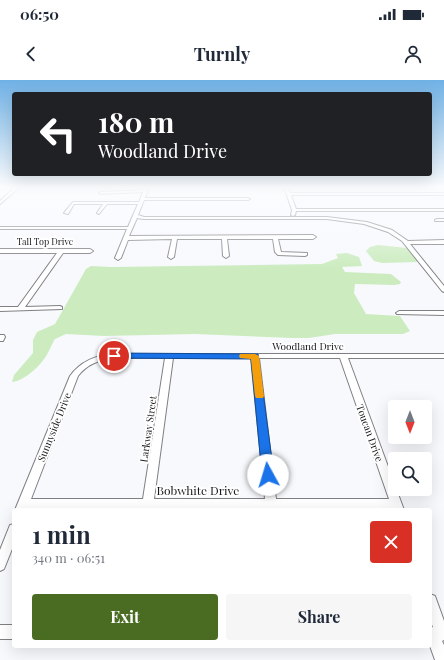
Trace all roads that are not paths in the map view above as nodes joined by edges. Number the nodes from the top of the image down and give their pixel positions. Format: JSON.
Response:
{"nodes":[{"id":1,"x":294,"y":214,"type":"edge"},
{"id":2,"x":136,"y":216,"type":"joint"},
{"id":3,"x":294,"y":218,"type":"junction"},
{"id":4,"x":437,"y":220,"type":"dead end"},
{"id":5,"x":444,"y":220,"type":"edge"},
{"id":6,"x":0,"y":228,"type":"edge"},
{"id":7,"x":130,"y":228,"type":"junction"},
{"id":8,"x":313,"y":237,"type":"dead end"},
{"id":9,"x":126,"y":238,"type":"junction"},
{"id":10,"x":176,"y":238,"type":"junction"},
{"id":11,"x":224,"y":238,"type":"junction"},
{"id":12,"x":275,"y":238,"type":"junction"},
{"id":13,"x":444,"y":242,"type":"edge"},
{"id":14,"x":407,"y":243,"type":"junction"},
{"id":15,"x":0,"y":251,"type":"edge"},
{"id":16,"x":61,"y":251,"type":"junction"},
{"id":17,"x":90,"y":251,"type":"dead end"},
{"id":18,"x":305,"y":254,"type":"dead end"},
{"id":19,"x":226,"y":256,"type":"dead end"},
{"id":20,"x":172,"y":257,"type":"dead end"},
{"id":21,"x":118,"y":258,"type":"dead end"},
{"id":22,"x":444,"y":290,"type":"edge"},
{"id":23,"x":60,"y":308,"type":"dead end"},
{"id":24,"x":0,"y":309,"type":"edge"},
{"id":25,"x":20,"y":309,"type":"junction"},
{"id":26,"x":399,"y":313,"type":"dead end"},
{"id":27,"x":444,"y":313,"type":"edge"},
{"id":28,"x":169,"y":356,"type":"junction"},
{"id":29,"x":255,"y":356,"type":"junction"},
{"id":30,"x":343,"y":356,"type":"junction"},
{"id":31,"x":444,"y":356,"type":"edge"},
{"id":32,"x":101,"y":358,"type":"joint"},
{"id":33,"x":148,"y":504,"type":"junction"},
{"id":34,"x":271,"y":504,"type":"junction"},
{"id":35,"x":23,"y":507,"type":"edge"},
{"id":36,"x":397,"y":507,"type":"edge"},
{"id":37,"x":12,"y":534,"type":"edge"},
{"id":38,"x":0,"y":565,"type":"edge"},
{"id":39,"x":432,"y":610,"type":"edge"},
{"id":40,"x":0,"y":632,"type":"edge"},
{"id":41,"x":12,"y":632,"type":"edge"},
{"id":42,"x":437,"y":634,"type":"edge"},
{"id":43,"x":442,"y":660,"type":"edge"}],
"edges":[{"from":1,"to":3,"type":"street"},
{"from":2,"to":3,"type":"street"},
{"from":2,"to":7,"type":"street"},
{"from":3,"to":14,"type":"street"},
{"from":4,"to":5,"type":"street"},
{"from":6,"to":7,"type":"street"},
{"from":7,"to":9,"type":"street"},
{"from":8,"to":12,"type":"street"},
{"from":9,"to":10,"type":"street"},
{"from":9,"to":21,"type":"street"},
{"from":10,"to":11,"type":"street"},
{"from":10,"to":20,"type":"street"},
{"from":11,"to":12,"type":"street"},
{"from":11,"to":19,"type":"street"},
{"from":12,"to":18,"type":"street"},
{"from":13,"to":14,"type":"street"},
{"from":14,"to":22,"type":"street"},
{"from":15,"to":16,"type":"street","name":"Tall Top Drive"},
{"from":16,"to":17,"type":"street","name":"Tall Top Drive"},
{"from":16,"to":25,"type":"street"},
{"from":23,"to":25,"type":"street"},
{"from":24,"to":25,"type":"street"},
{"from":26,"to":27,"type":"street"},
{"from":28,"to":29,"type":"street","name":"Woodland Drive"},
{"from":28,"to":32,"type":"street","name":"Woodland Drive"},
{"from":28,"to":33,"type":"street","name":"Larkway Street"},
{"from":29,"to":30,"type":"street","name":"Woodland Drive"},
{"from":29,"to":34,"type":"street"},
{"from":30,"to":31,"type":"street","name":"Woodland Drive"},
{"from":30,"to":36,"type":"street","name":"Toucan Drive"},
{"from":32,"to":35,"type":"street","name":"Sunnyside Drive"},
{"from":33,"to":34,"type":"street","name":"Bobwhite Drive"},
{"from":33,"to":35,"type":"street","name":"Bobwhite Drive"},
{"from":34,"to":36,"type":"street","name":"Bobwhite Drive"},
{"from":37,"to":38,"type":"street"},
{"from":39,"to":42,"type":"street"},
{"from":40,"to":41,"type":"street"},
{"from":42,"to":43,"type":"street"}]}
